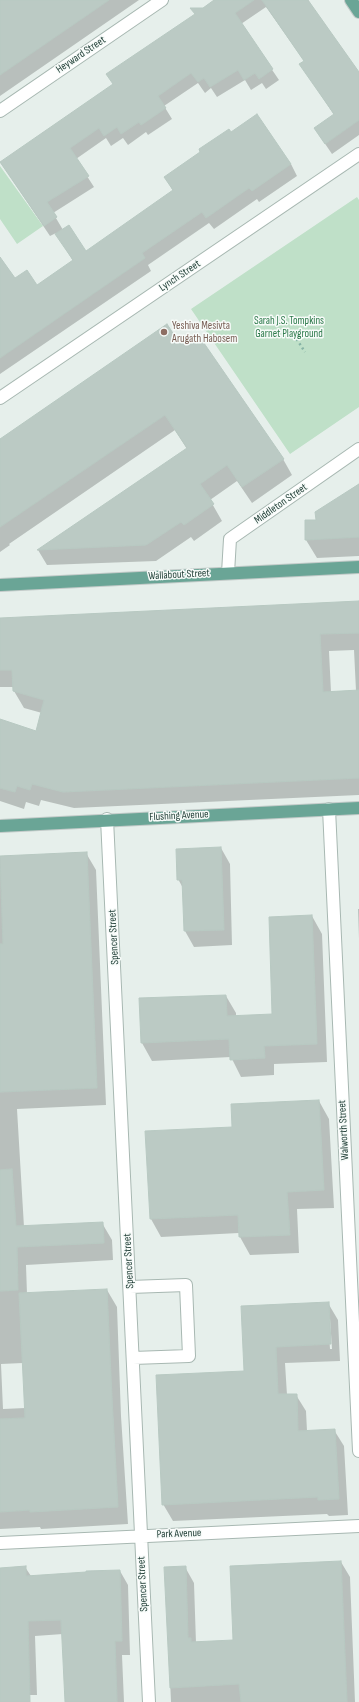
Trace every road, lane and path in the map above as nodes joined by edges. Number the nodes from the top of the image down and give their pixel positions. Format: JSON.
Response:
{"nodes":[{"id":1,"x":162,"y":0,"type":"edge"},
{"id":2,"x":351,"y":0,"type":"edge"},
{"id":3,"x":359,"y":12,"type":"edge"},
{"id":4,"x":0,"y":111,"type":"edge"},
{"id":5,"x":359,"y":154,"type":"edge"},
{"id":6,"x":294,"y":335,"type":"dead end"},
{"id":7,"x":306,"y":352,"type":"dead end"},
{"id":8,"x":0,"y":398,"type":"edge"},
{"id":9,"x":359,"y":449,"type":"edge"},
{"id":10,"x":359,"y":568,"type":"edge"},
{"id":11,"x":228,"y":573,"type":"junction"},
{"id":12,"x":0,"y":585,"type":"edge"},
{"id":13,"x":359,"y":808,"type":"edge"},
{"id":14,"x":329,"y":809,"type":"junction"},
{"id":15,"x":107,"y":820,"type":"junction"},
{"id":16,"x":0,"y":826,"type":"edge"},
{"id":17,"x":130,"y":1287,"type":"junction"},
{"id":18,"x":133,"y":1358,"type":"junction"},
{"id":19,"x":359,"y":1451,"type":"edge"},
{"id":20,"x":359,"y":1526,"type":"edge"},
{"id":21,"x":141,"y":1536,"type":"junction"},
{"id":22,"x":0,"y":1543,"type":"edge"},
{"id":23,"x":149,"y":1702,"type":"edge"}],
"edges":[{"from":1,"to":4,"type":"street","name":"Heyward Street"},
{"from":2,"to":3,"type":"main road"},
{"from":5,"to":8,"type":"street","name":"Lynch Street"},
{"from":6,"to":7,"type":"path"},
{"from":9,"to":11,"type":"street","name":"Middleton Street"},
{"from":10,"to":11,"type":"main road","name":"Wallabout Street"},
{"from":11,"to":12,"type":"main road","name":"Wallabout Street"},
{"from":13,"to":14,"type":"main road","name":"Flushing Avenue"},
{"from":14,"to":15,"type":"main road","name":"Flushing Avenue"},
{"from":14,"to":19,"type":"street","name":"Walworth Street"},
{"from":15,"to":16,"type":"main road","name":"Flushing Avenue"},
{"from":15,"to":17,"type":"street","name":"Spencer Street"},
{"from":17,"to":18,"type":"street","name":"Spencer Street"},
{"from":17,"to":18,"type":"street"},
{"from":18,"to":21,"type":"street","name":"Spencer Street"},
{"from":20,"to":21,"type":"street","name":"Park Avenue"},
{"from":21,"to":22,"type":"street","name":"Park Avenue"},
{"from":21,"to":23,"type":"street","name":"Spencer Street"}]}
